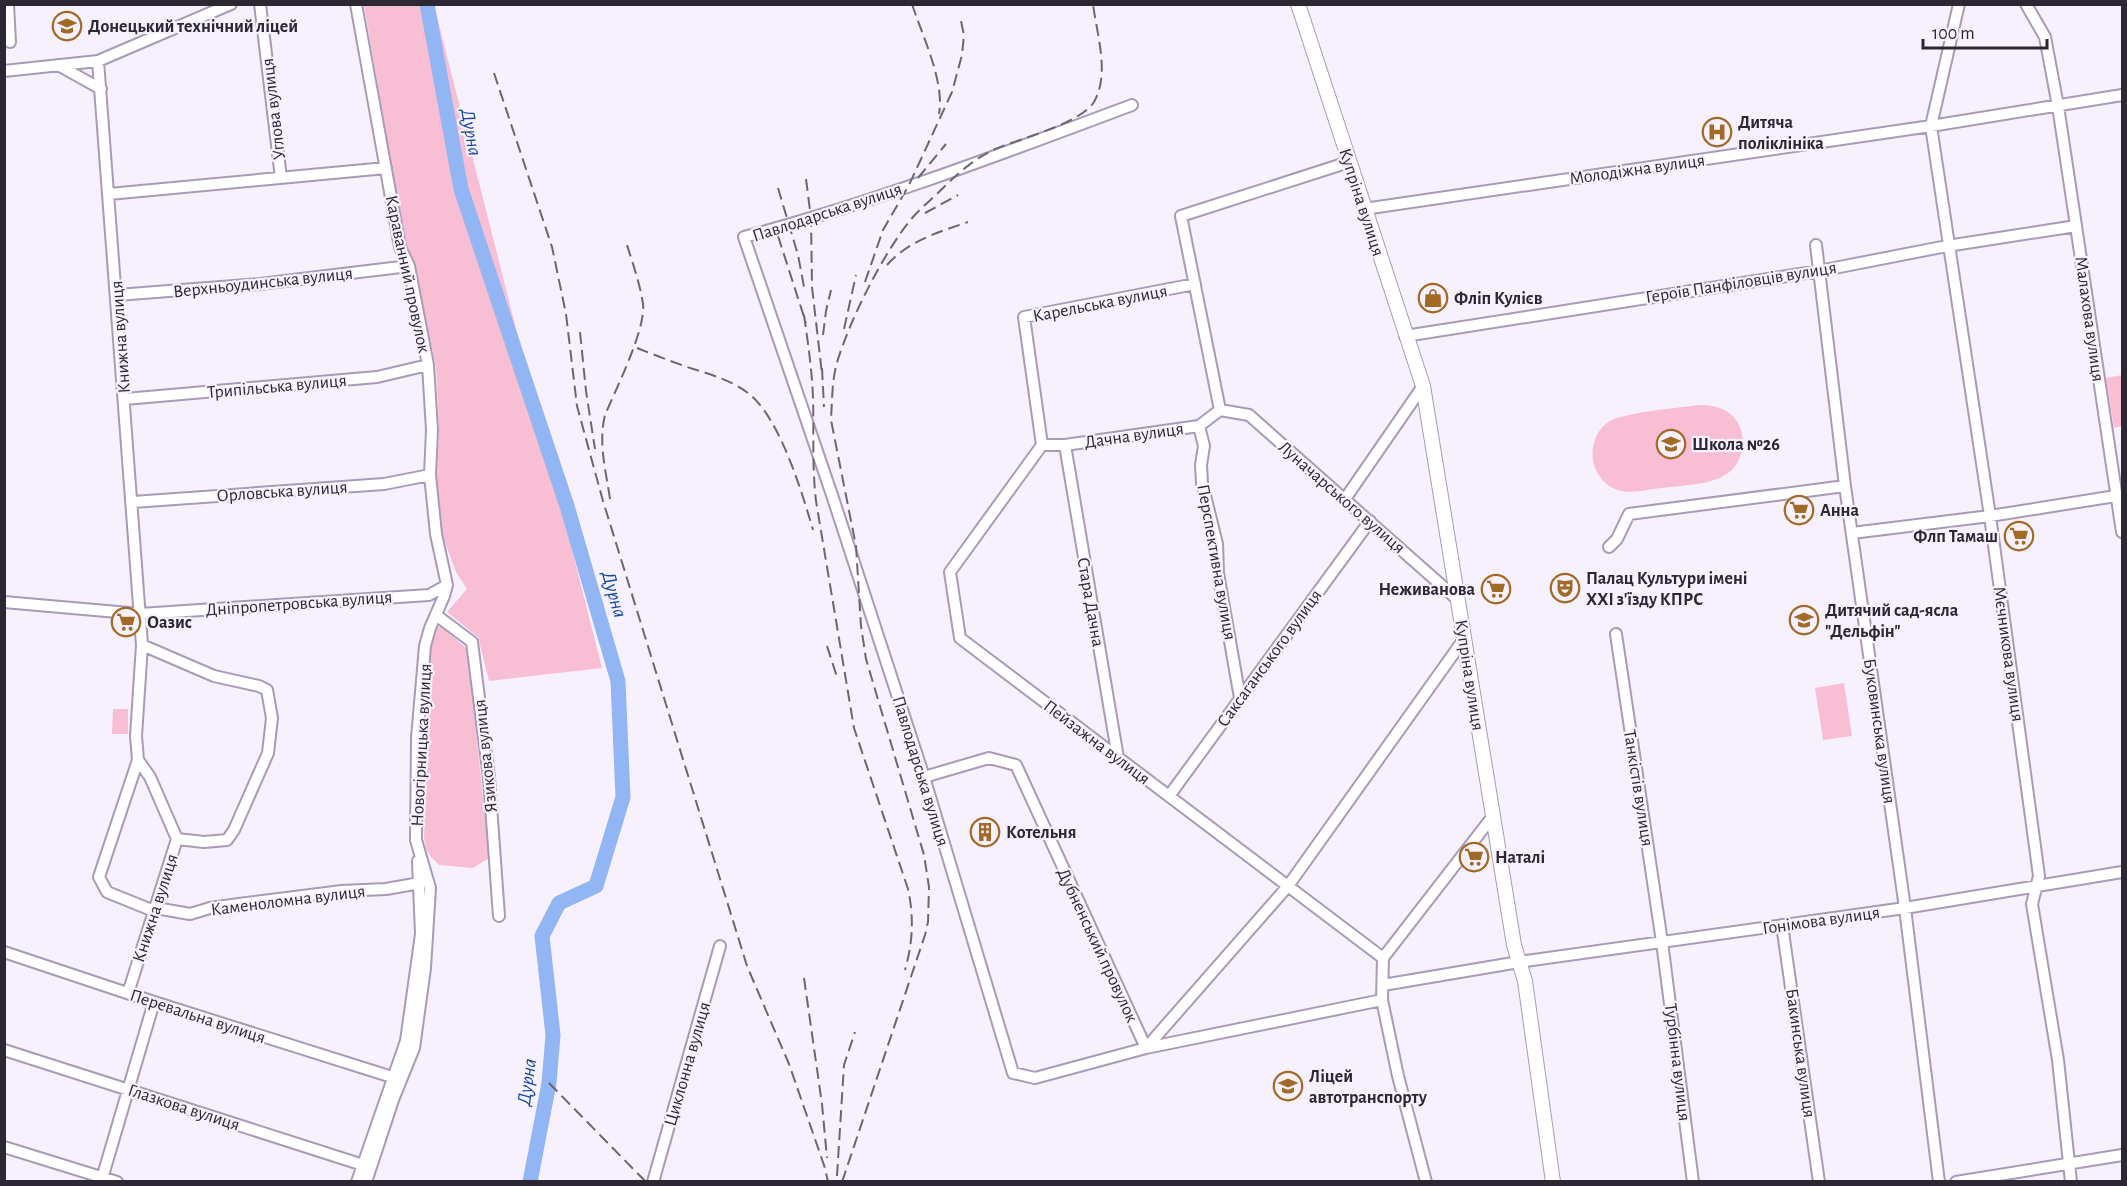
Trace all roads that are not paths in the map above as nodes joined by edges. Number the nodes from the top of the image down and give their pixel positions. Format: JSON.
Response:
{"nodes":[{"id":1,"x":8,"y":4,"type":"edge"},
{"id":2,"x":231,"y":4,"type":"edge"},
{"id":3,"x":260,"y":4,"type":"edge"},
{"id":4,"x":356,"y":4,"type":"edge"},
{"id":5,"x":1298,"y":4,"type":"edge"},
{"id":6,"x":1959,"y":4,"type":"edge"},
{"id":7,"x":2026,"y":4,"type":"edge"},
{"id":8,"x":10,"y":42,"type":"dead end"},
{"id":9,"x":98,"y":61,"type":"junction"},
{"id":10,"x":58,"y":65,"type":"junction"},
{"id":11,"x":4,"y":71,"type":"edge"},
{"id":12,"x":101,"y":89,"type":"junction"},
{"id":13,"x":2122,"y":95,"type":"edge"},
{"id":14,"x":1132,"y":105,"type":"dead end"},
{"id":15,"x":2058,"y":106,"type":"junction"},
{"id":16,"x":1931,"y":126,"type":"junction"},
{"id":17,"x":1348,"y":162,"type":"junction"},
{"id":18,"x":386,"y":168,"type":"junction"},
{"id":19,"x":281,"y":178,"type":"junction"},
{"id":20,"x":109,"y":194,"type":"junction"},
{"id":21,"x":1364,"y":209,"type":"junction"},
{"id":22,"x":2076,"y":226,"type":"junction"},
{"id":23,"x":1816,"y":245,"type":"dead end"},
{"id":24,"x":1947,"y":246,"type":"junction"},
{"id":25,"x":409,"y":266,"type":"junction"},
{"id":26,"x":1819,"y":271,"type":"junction"},
{"id":27,"x":1195,"y":284,"type":"junction"},
{"id":28,"x":117,"y":295,"type":"junction"},
{"id":29,"x":1405,"y":336,"type":"junction"},
{"id":30,"x":428,"y":365,"type":"junction"},
{"id":31,"x":1423,"y":386,"type":"junction"},
{"id":32,"x":125,"y":399,"type":"junction"},
{"id":33,"x":1220,"y":410,"type":"junction"},
{"id":34,"x":1199,"y":426,"type":"junction"},
{"id":35,"x":1042,"y":445,"type":"junction"},
{"id":36,"x":1065,"y":445,"type":"junction"},
{"id":37,"x":430,"y":475,"type":"junction"},
{"id":38,"x":1845,"y":486,"type":"junction"},
{"id":39,"x":2120,"y":496,"type":"edge"},
{"id":40,"x":1345,"y":499,"type":"junction"},
{"id":41,"x":133,"y":502,"type":"junction"},
{"id":42,"x":1990,"y":516,"type":"junction"},
{"id":43,"x":1370,"y":521,"type":"junction"},
{"id":44,"x":2122,"y":532,"type":"edge"},
{"id":45,"x":1852,"y":534,"type":"junction"},
{"id":46,"x":1609,"y":547,"type":"dead end"},
{"id":47,"x":447,"y":585,"type":"junction"},
{"id":48,"x":1458,"y":599,"type":"junction"},
{"id":49,"x":4,"y":602,"type":"edge"},
{"id":50,"x":140,"y":614,"type":"junction"},
{"id":51,"x":436,"y":615,"type":"junction"},
{"id":52,"x":1616,"y":634,"type":"dead end"},
{"id":53,"x":1464,"y":639,"type":"junction"},
{"id":54,"x":142,"y":645,"type":"junction"},
{"id":55,"x":1240,"y":698,"type":"junction"},
{"id":56,"x":1118,"y":758,"type":"junction"},
{"id":57,"x":138,"y":760,"type":"junction"},
{"id":58,"x":924,"y":777,"type":"junction"},
{"id":59,"x":1169,"y":796,"type":"junction"},
{"id":60,"x":1493,"y":816,"type":"junction"},
{"id":61,"x":177,"y":839,"type":"junction"},
{"id":62,"x":416,"y":840,"type":"junction"},
{"id":63,"x":2122,"y":872,"type":"edge"},
{"id":64,"x":420,"y":883,"type":"junction"},
{"id":65,"x":1288,"y":886,"type":"junction"},
{"id":66,"x":2038,"y":886,"type":"junction"},
{"id":67,"x":1905,"y":908,"type":"junction"},
{"id":68,"x":155,"y":909,"type":"junction"},
{"id":69,"x":499,"y":916,"type":"dead end"},
{"id":70,"x":1782,"y":926,"type":"junction"},
{"id":71,"x":1662,"y":942,"type":"junction"},
{"id":72,"x":720,"y":946,"type":"dead end"},
{"id":73,"x":4,"y":952,"type":"edge"},
{"id":74,"x":1383,"y":958,"type":"junction"},
{"id":75,"x":1519,"y":962,"type":"junction"},
{"id":76,"x":1383,"y":985,"type":"junction"},
{"id":77,"x":128,"y":993,"type":"junction"},
{"id":78,"x":1382,"y":1000,"type":"junction"},
{"id":79,"x":154,"y":1002,"type":"junction"},
{"id":80,"x":1146,"y":1048,"type":"junction"},
{"id":81,"x":4,"y":1050,"type":"edge"},
{"id":82,"x":392,"y":1077,"type":"junction"},
{"id":83,"x":129,"y":1089,"type":"junction"},
{"id":84,"x":4,"y":1147,"type":"edge"},
{"id":85,"x":2122,"y":1155,"type":"edge"},
{"id":86,"x":2069,"y":1164,"type":"junction"},
{"id":87,"x":363,"y":1165,"type":"junction"},
{"id":88,"x":102,"y":1179,"type":"edge"},
{"id":89,"x":117,"y":1182,"type":"edge"},
{"id":90,"x":357,"y":1182,"type":"edge"},
{"id":91,"x":366,"y":1182,"type":"edge"},
{"id":92,"x":653,"y":1182,"type":"edge"},
{"id":93,"x":1426,"y":1182,"type":"edge"},
{"id":94,"x":1553,"y":1182,"type":"edge"},
{"id":95,"x":1693,"y":1182,"type":"edge"},
{"id":96,"x":1819,"y":1182,"type":"edge"},
{"id":97,"x":1939,"y":1182,"type":"edge"},
{"id":98,"x":1956,"y":1182,"type":"edge"},
{"id":99,"x":2071,"y":1182,"type":"edge"}],
"edges":[{"from":1,"to":8,"type":"street"},
{"from":2,"to":9,"type":"street"},
{"from":3,"to":19,"type":"street","name":"Углова вулиця"},
{"from":4,"to":18,"type":"street","name":"Караванний провулок"},
{"from":5,"to":17,"type":"main road","name":"Купріна вулиця"},
{"from":6,"to":16,"type":"street"},
{"from":7,"to":15,"type":"street","name":"Малахова вулиця"},
{"from":9,"to":10,"type":"street"},
{"from":9,"to":12,"type":"street","name":"Книжна вулиця"},
{"from":10,"to":11,"type":"street"},
{"from":10,"to":12,"type":"street"},
{"from":12,"to":20,"type":"street","name":"Книжна вулиця"},
{"from":13,"to":15,"type":"street","name":"Молодіжна вулиця"},
{"from":14,"to":58,"type":"street","name":"Павлодарська вулиця"},
{"from":15,"to":16,"type":"street","name":"Молодіжна вулиця"},
{"from":15,"to":22,"type":"street","name":"Малахова вулиця"},
{"from":16,"to":21,"type":"street","name":"Молодіжна вулиця"},
{"from":16,"to":24,"type":"street","name":"Мєчникова вулиця"},
{"from":17,"to":21,"type":"main road","name":"Купріна вулиця"},
{"from":17,"to":27,"type":"street"},
{"from":18,"to":19,"type":"street","name":"Углова вулиця"},
{"from":18,"to":25,"type":"street","name":"Караванний провулок"},
{"from":19,"to":20,"type":"street","name":"Углова вулиця"},
{"from":20,"to":28,"type":"street","name":"Книжна вулиця"},
{"from":21,"to":29,"type":"main road","name":"Купріна вулиця"},
{"from":22,"to":24,"type":"street","name":"Героїв Панфіловців вулиця"},
{"from":22,"to":39,"type":"street","name":"Малахова вулиця"},
{"from":23,"to":26,"type":"street","name":"Буковинська вулиця"},
{"from":24,"to":26,"type":"street","name":"Героїв Панфіловців вулиця"},
{"from":24,"to":42,"type":"street","name":"Мєчникова вулиця"},
{"from":25,"to":28,"type":"street","name":"Верхньоудинська вулиця"},
{"from":25,"to":30,"type":"street","name":"Караванний провулок"},
{"from":26,"to":29,"type":"street","name":"Героїв Панфіловців вулиця"},
{"from":26,"to":38,"type":"street","name":"Буковинська вулиця"},
{"from":27,"to":33,"type":"street"},
{"from":27,"to":35,"type":"street","name":"Карельська вулиця"},
{"from":28,"to":32,"type":"street","name":"Книжна вулиця"},
{"from":29,"to":31,"type":"main road","name":"Купріна вулиця"},
{"from":30,"to":32,"type":"street","name":"Трипільська вулиця"},
{"from":30,"to":37,"type":"street","name":"Караванний провулок"},
{"from":31,"to":40,"type":"street"},
{"from":31,"to":48,"type":"main road","name":"Купріна вулиця"},
{"from":32,"to":41,"type":"street","name":"Книжна вулиця"},
{"from":33,"to":34,"type":"street","name":"Дачна вулиця"},
{"from":33,"to":40,"type":"street","name":"Луначарського вулиця"},
{"from":34,"to":36,"type":"street","name":"Дачна вулиця"},
{"from":34,"to":55,"type":"street","name":"Перспективна вулиця"},
{"from":35,"to":36,"type":"street","name":"Дачна вулиця"},
{"from":35,"to":56,"type":"street","name":"Пейзажна вулиця"},
{"from":36,"to":56,"type":"street","name":"Стара Дачна"},
{"from":37,"to":41,"type":"street","name":"Орловська вулиця"},
{"from":37,"to":47,"type":"street","name":"Караванний провулок"},
{"from":38,"to":45,"type":"street","name":"Буковинська вулиця"},
{"from":38,"to":46,"type":"street"},
{"from":39,"to":42,"type":"street"},
{"from":39,"to":44,"type":"street","name":"Малахова вулиця"},
{"from":40,"to":43,"type":"street","name":"Луначарського вулиця"},
{"from":41,"to":50,"type":"street","name":"Книжна вулиця"},
{"from":42,"to":45,"type":"street"},
{"from":42,"to":66,"type":"street","name":"Мєчникова вулиця"},
{"from":43,"to":48,"type":"street","name":"Луначарського вулиця"},
{"from":43,"to":55,"type":"street","name":"Саксаганського вулиця"},
{"from":45,"to":67,"type":"street","name":"Буковинська вулиця"},
{"from":47,"to":50,"type":"street","name":"Дніпропетровська вулиця"},
{"from":47,"to":51,"type":"street"},
{"from":48,"to":53,"type":"main road","name":"Купріна вулиця"},
{"from":49,"to":50,"type":"street","name":"Дніпропетровська вулиця"},
{"from":50,"to":54,"type":"street","name":"Каменоломна вулиця"},
{"from":51,"to":62,"type":"street","name":"Новогірницька вулиця"},
{"from":51,"to":69,"type":"street","name":"Язикова вулиця"},
{"from":52,"to":71,"type":"street","name":"Танкістів вулиця"},
{"from":53,"to":60,"type":"main road","name":"Купріна вулиця"},
{"from":53,"to":65,"type":"street"},
{"from":54,"to":57,"type":"street","name":"Каменоломна вулиця"},
{"from":54,"to":61,"type":"street"},
{"from":55,"to":59,"type":"street","name":"Саксаганського вулиця"},
{"from":56,"to":59,"type":"street","name":"Пейзажна вулиця"},
{"from":57,"to":61,"type":"street","name":"Книжна вулиця"},
{"from":57,"to":68,"type":"street","name":"Каменоломна вулиця"},
{"from":58,"to":80,"type":"street","name":"Дубненський провулок"},
{"from":58,"to":80,"type":"street","name":"Павлодарська вулиця"},
{"from":59,"to":65,"type":"street","name":"Пейзажна вулиця"},
{"from":60,"to":74,"type":"street"},
{"from":60,"to":75,"type":"main road","name":"Купріна вулиця"},
{"from":61,"to":68,"type":"street","name":"Книжна вулиця"},
{"from":62,"to":64,"type":"street","name":"Новогірницька вулиця"},
{"from":62,"to":91,"type":"street","name":"Новогірницька вулиця"},
{"from":63,"to":66,"type":"street","name":"Гонімова вулиця"},
{"from":64,"to":68,"type":"street","name":"Каменоломна вулиця"},
{"from":64,"to":82,"type":"street","name":"Новогірницька вулиця"},
{"from":65,"to":74,"type":"street","name":"Пейзажна вулиця"},
{"from":65,"to":80,"type":"street"},
{"from":66,"to":67,"type":"street","name":"Гонімова вулиця"},
{"from":66,"to":86,"type":"street","name":"Мєчникова вулиця"},
{"from":67,"to":70,"type":"street","name":"Гонімова вулиця"},
{"from":67,"to":97,"type":"street","name":"Буковинська вулиця"},
{"from":68,"to":77,"type":"street","name":"Книжна вулиця"},
{"from":70,"to":71,"type":"street","name":"Гонімова вулиця"},
{"from":70,"to":96,"type":"street","name":"Бакинська вулиця"},
{"from":71,"to":75,"type":"street","name":"Гонімова вулиця"},
{"from":71,"to":95,"type":"street","name":"Турбінна вулиця"},
{"from":72,"to":92,"type":"street","name":"Циклонна вулиця"},
{"from":73,"to":77,"type":"street","name":"Перевальна вулиця"},
{"from":74,"to":76,"type":"street"},
{"from":75,"to":76,"type":"street","name":"Гонімова вулиця"},
{"from":75,"to":94,"type":"main road","name":"Купріна вулиця"},
{"from":76,"to":78,"type":"street"},
{"from":77,"to":79,"type":"street","name":"Перевальна вулиця"},
{"from":78,"to":80,"type":"street"},
{"from":78,"to":93,"type":"street"},
{"from":79,"to":82,"type":"street","name":"Перевальна вулиця"},
{"from":79,"to":83,"type":"street"},
{"from":81,"to":83,"type":"street","name":"Глазкова вулиця"},
{"from":82,"to":87,"type":"street","name":"Новогірницька вулиця"},
{"from":83,"to":87,"type":"street","name":"Глазкова вулиця"},
{"from":83,"to":88,"type":"street"},
{"from":84,"to":88,"type":"street"},
{"from":85,"to":86,"type":"street"},
{"from":86,"to":98,"type":"street"},
{"from":86,"to":99,"type":"street","name":"Мєчникова вулиця"},
{"from":87,"to":90,"type":"street","name":"Новогірницька вулиця"},
{"from":88,"to":89,"type":"street"}]}
